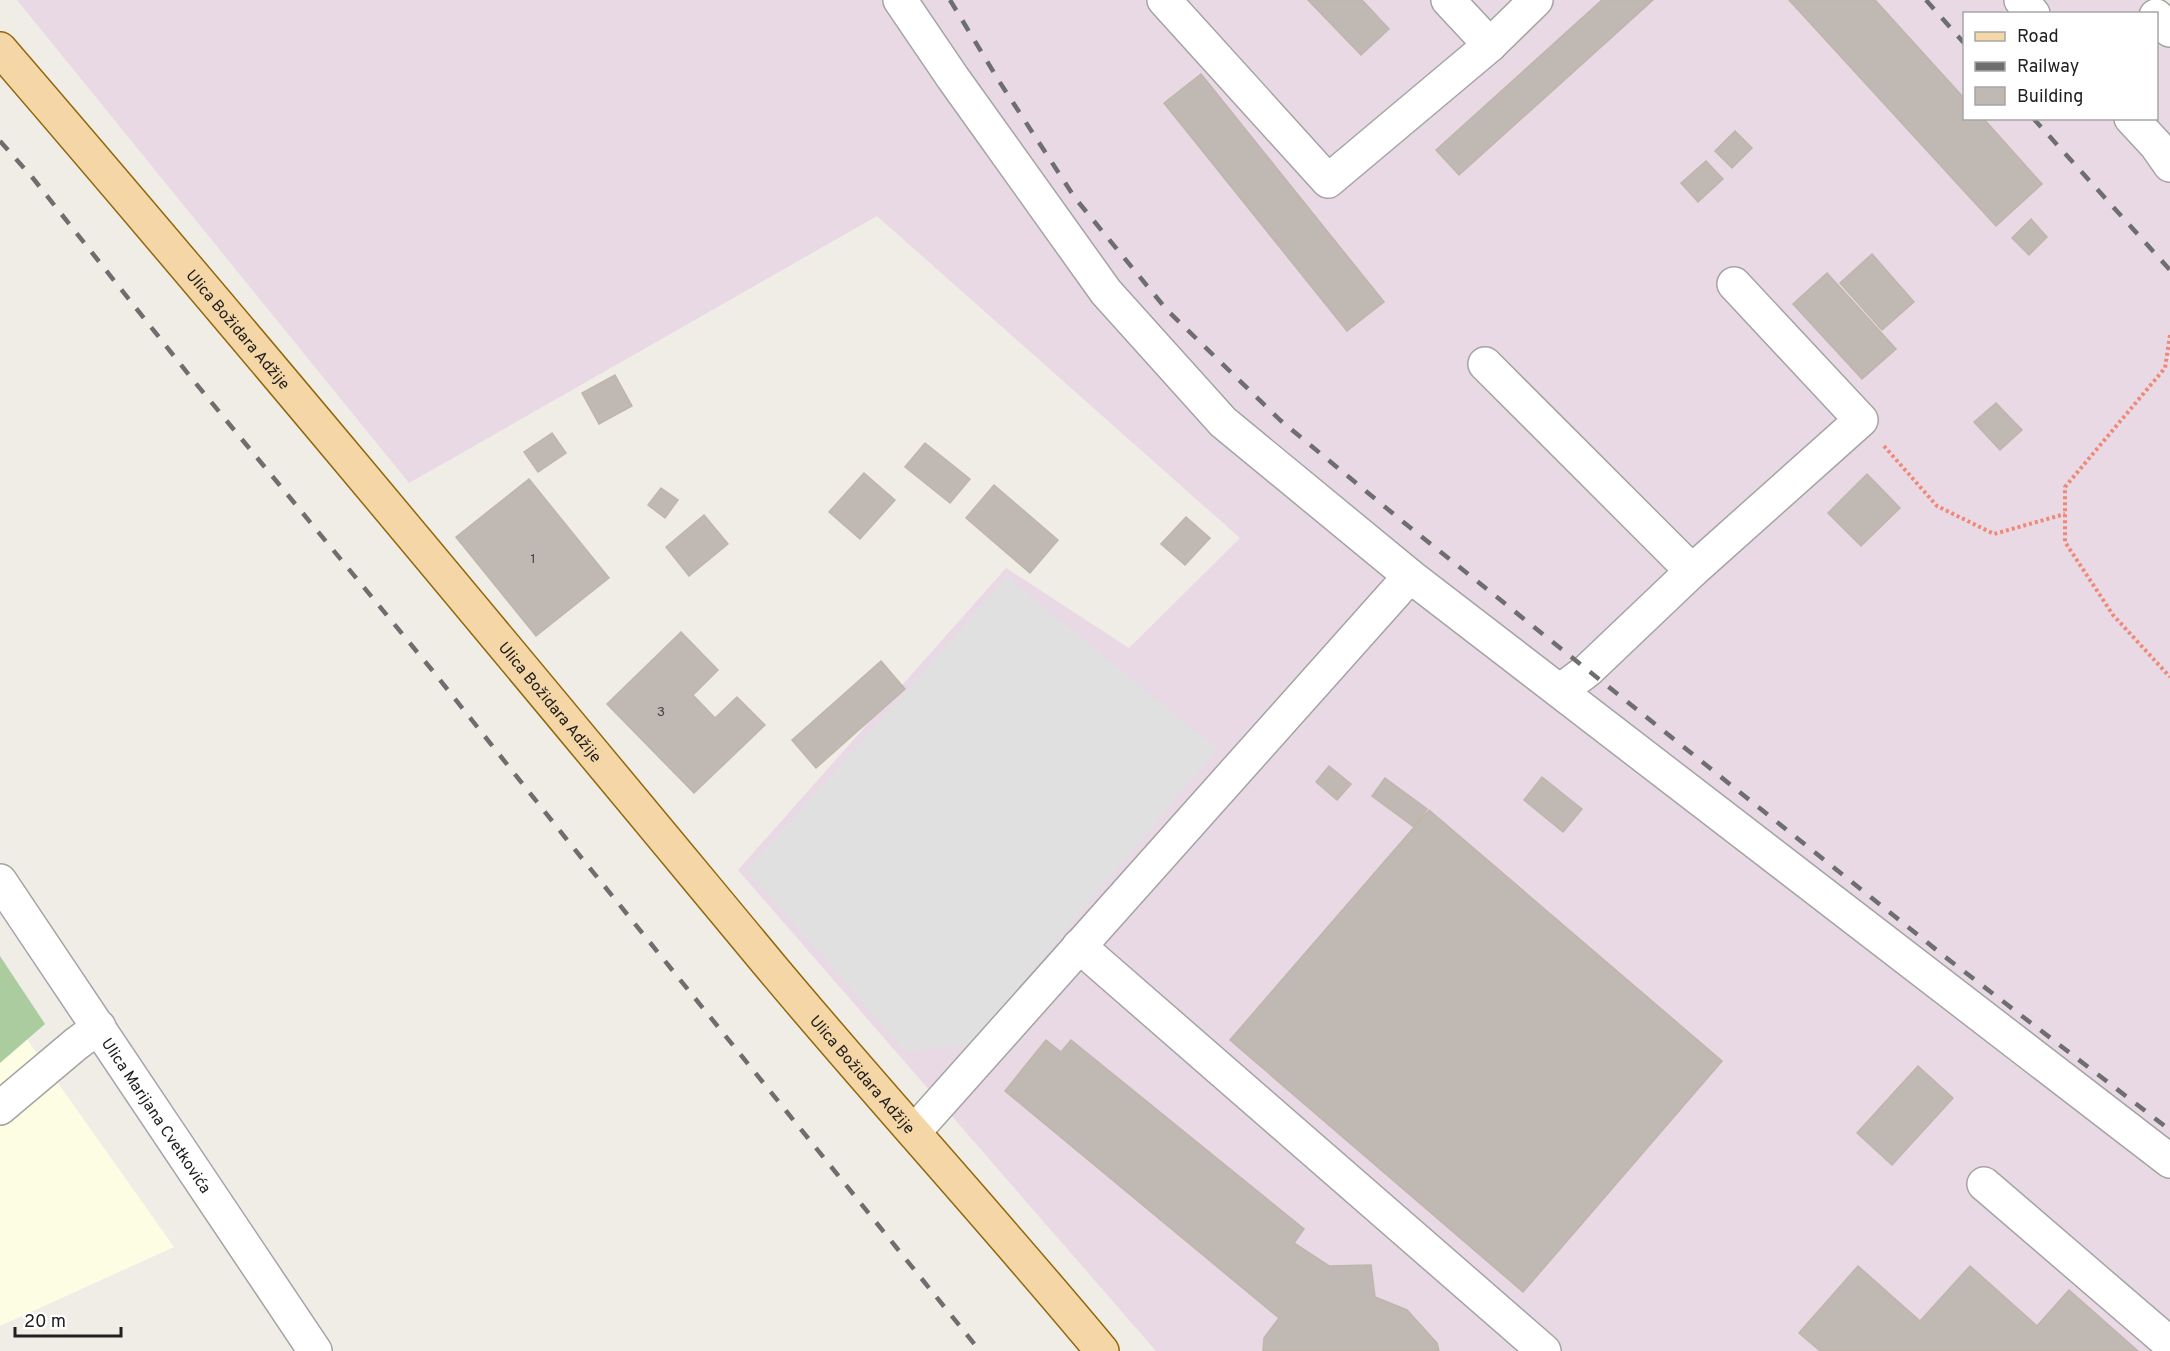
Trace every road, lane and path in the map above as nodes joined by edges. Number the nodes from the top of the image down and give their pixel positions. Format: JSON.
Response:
{"nodes":[{"id":1,"x":900,"y":0,"type":"edge"},
{"id":2,"x":1164,"y":0,"type":"edge"},
{"id":3,"x":1448,"y":0,"type":"edge"},
{"id":4,"x":1536,"y":0,"type":"edge"},
{"id":5,"x":2021,"y":0,"type":"edge"},
{"id":6,"x":2141,"y":0,"type":"edge"},
{"id":7,"x":2031,"y":12,"type":"edge"},
{"id":8,"x":2152,"y":12,"type":"edge"},
{"id":9,"x":2158,"y":18,"type":"edge"},
{"id":10,"x":2170,"y":30,"type":"edge"},
{"id":11,"x":1490,"y":45,"type":"junction"},
{"id":12,"x":0,"y":49,"type":"edge"},
{"id":13,"x":2133,"y":120,"type":"edge"},
{"id":14,"x":2170,"y":165,"type":"edge"},
{"id":15,"x":1734,"y":284,"type":"dead end"},
{"id":16,"x":2170,"y":334,"type":"edge"},
{"id":17,"x":1485,"y":364,"type":"dead end"},
{"id":18,"x":1861,"y":420,"type":"junction"},
{"id":19,"x":2066,"y":514,"type":"junction"},
{"id":20,"x":1692,"y":571,"type":"junction"},
{"id":21,"x":1410,"y":576,"type":"junction"},
{"id":22,"x":2170,"y":677,"type":"edge"},
{"id":23,"x":1560,"y":691,"type":"junction"},
{"id":24,"x":0,"y":880,"type":"edge"},
{"id":25,"x":1079,"y":946,"type":"junction"},
{"id":26,"x":99,"y":1027,"type":"junction"},
{"id":27,"x":0,"y":1108,"type":"edge"},
{"id":28,"x":914,"y":1132,"type":"junction"},
{"id":29,"x":2170,"y":1161,"type":"edge"},
{"id":30,"x":1984,"y":1184,"type":"dead end"},
{"id":31,"x":2170,"y":1344,"type":"edge"},
{"id":32,"x":315,"y":1351,"type":"edge"},
{"id":33,"x":1102,"y":1351,"type":"edge"},
{"id":34,"x":1544,"y":1351,"type":"edge"}],
"edges":[{"from":1,"to":21,"type":"street"},
{"from":2,"to":11,"type":"street"},
{"from":3,"to":11,"type":"street"},
{"from":4,"to":11,"type":"street"},
{"from":5,"to":7,"type":"street"},
{"from":6,"to":8,"type":"street"},
{"from":9,"to":10,"type":"street"},
{"from":12,"to":28,"type":"main road","name":"Ulica Božidara Adžije"},
{"from":13,"to":14,"type":"street"},
{"from":15,"to":18,"type":"street"},
{"from":16,"to":19,"type":"path"},
{"from":17,"to":20,"type":"street"},
{"from":18,"to":19,"type":"path"},
{"from":18,"to":20,"type":"street"},
{"from":19,"to":22,"type":"path"},
{"from":20,"to":23,"type":"street"},
{"from":21,"to":23,"type":"street"},
{"from":21,"to":25,"type":"street"},
{"from":23,"to":29,"type":"street"},
{"from":24,"to":26,"type":"street","name":"Ulica Marijana Cvetkovića"},
{"from":25,"to":28,"type":"street"},
{"from":25,"to":34,"type":"street"},
{"from":26,"to":27,"type":"street"},
{"from":26,"to":32,"type":"street","name":"Ulica Marijana Cvetkovića"},
{"from":28,"to":33,"type":"main road","name":"Ulica Božidara Adžije"},
{"from":30,"to":31,"type":"street"}]}
